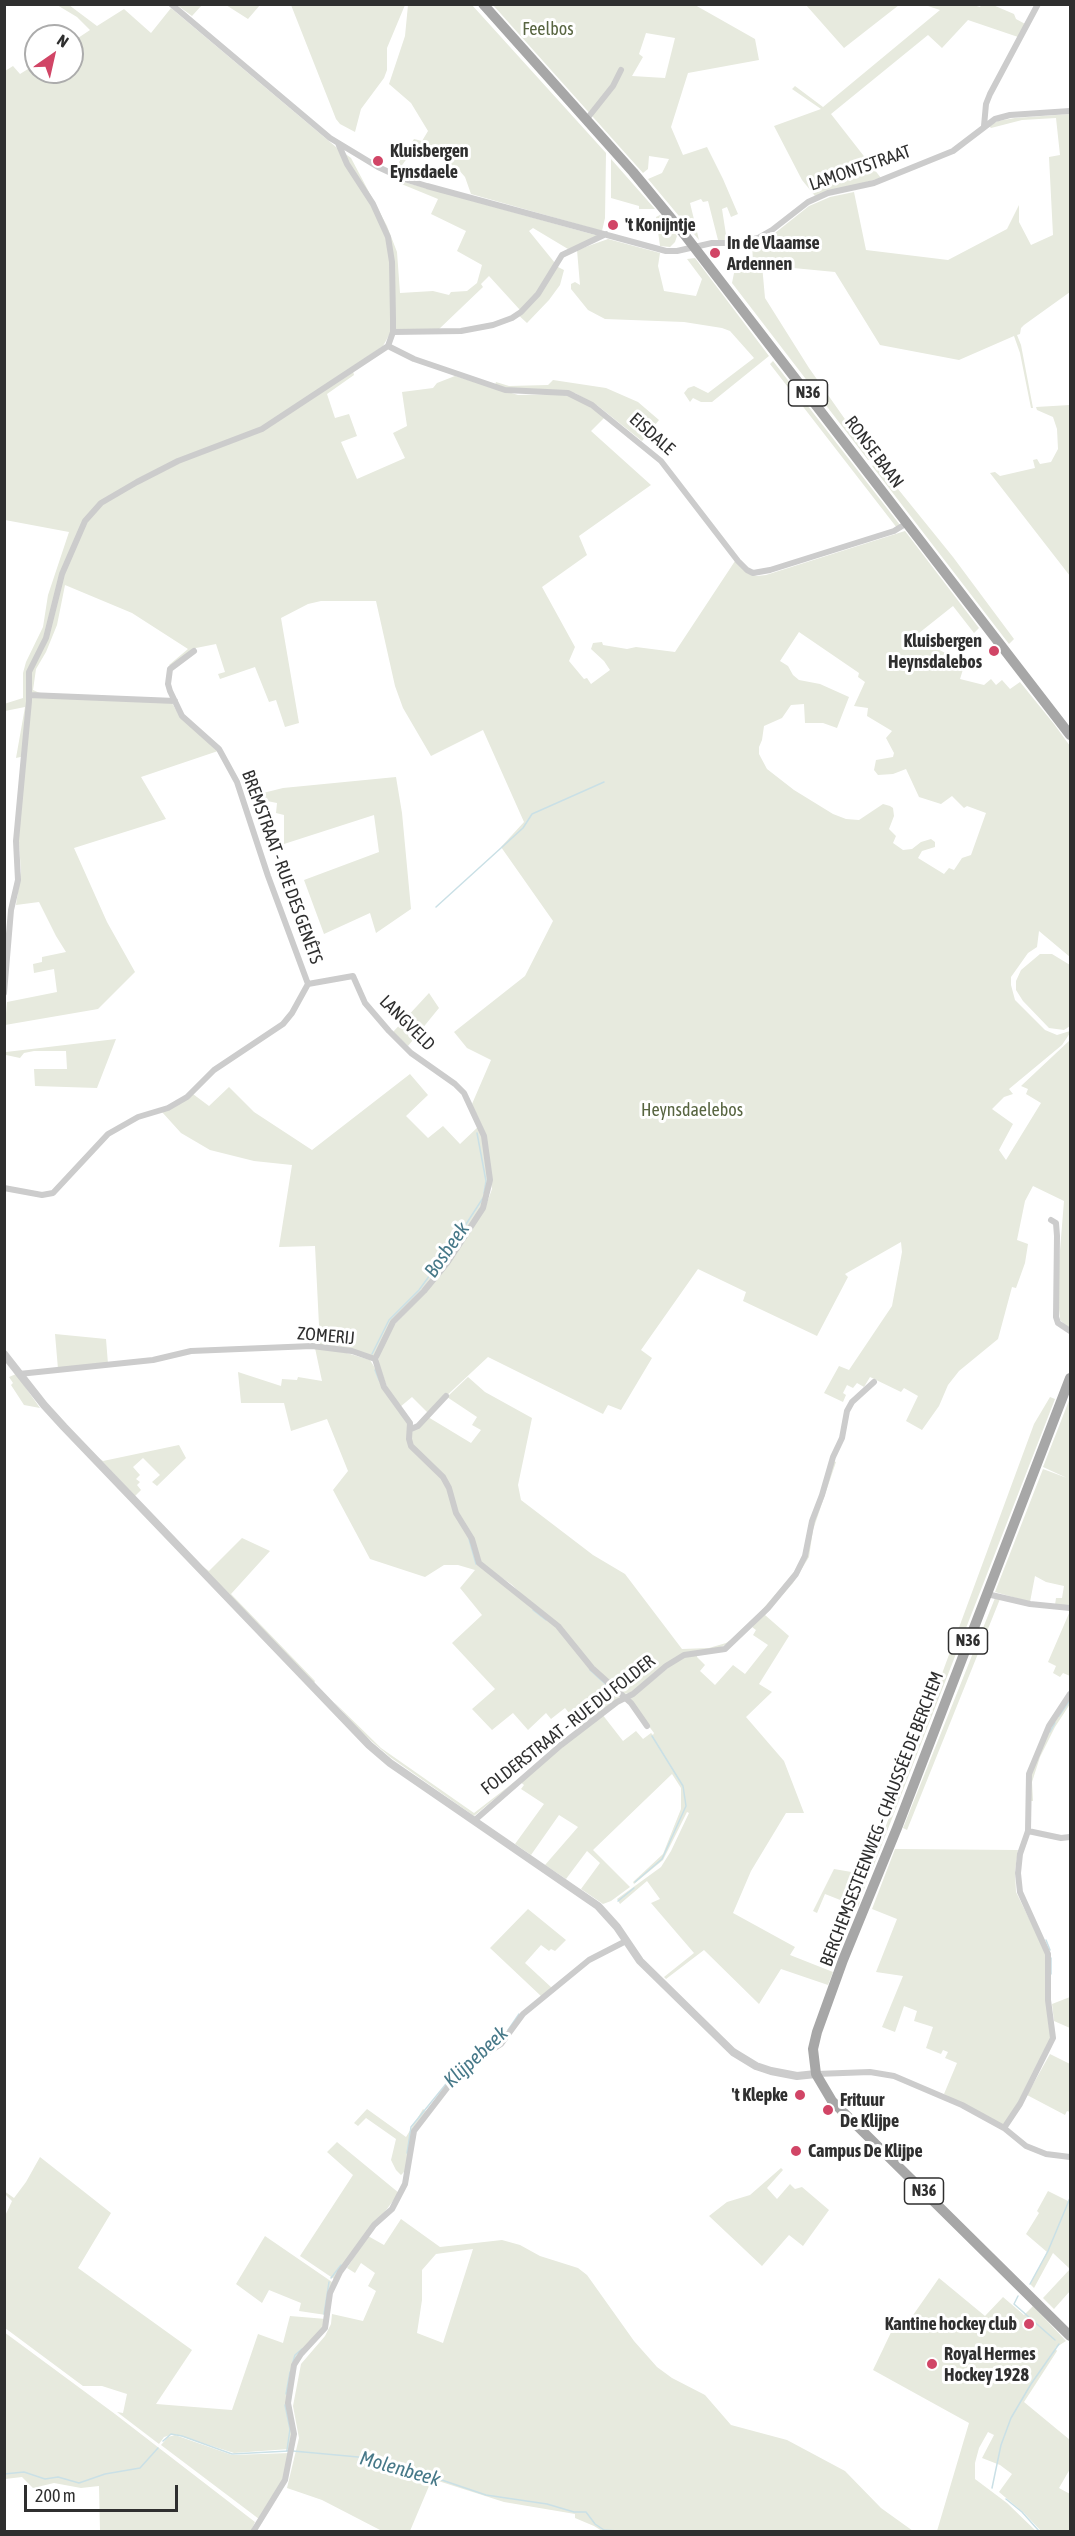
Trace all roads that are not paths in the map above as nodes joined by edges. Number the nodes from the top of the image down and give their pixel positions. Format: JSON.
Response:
{"nodes":[{"id":1,"x":171,"y":4,"type":"edge"},
{"id":2,"x":483,"y":4,"type":"edge"},
{"id":3,"x":1038,"y":4,"type":"edge"},
{"id":4,"x":621,"y":70,"type":"dead end"},
{"id":5,"x":1071,"y":111,"type":"edge"},
{"id":6,"x":586,"y":120,"type":"junction"},
{"id":7,"x":984,"y":126,"type":"junction"},
{"id":8,"x":338,"y":143,"type":"junction"},
{"id":9,"x":607,"y":234,"type":"junction"},
{"id":10,"x":694,"y":247,"type":"junction"},
{"id":11,"x":393,"y":332,"type":"junction"},
{"id":12,"x":388,"y":346,"type":"junction"},
{"id":13,"x":907,"y":523,"type":"junction"},
{"id":14,"x":194,"y":651,"type":"dead end"},
{"id":15,"x":29,"y":695,"type":"junction"},
{"id":16,"x":175,"y":701,"type":"junction"},
{"id":17,"x":1071,"y":735,"type":"edge"},
{"id":18,"x":308,"y":984,"type":"junction"},
{"id":19,"x":4,"y":993,"type":"edge"},
{"id":20,"x":4,"y":1188,"type":"edge"},
{"id":21,"x":1051,"y":1220,"type":"dead end"},
{"id":22,"x":1071,"y":1331,"type":"edge"},
{"id":23,"x":4,"y":1354,"type":"edge"},
{"id":24,"x":375,"y":1359,"type":"junction"},
{"id":25,"x":19,"y":1374,"type":"junction"},
{"id":26,"x":1071,"y":1378,"type":"edge"},
{"id":27,"x":874,"y":1382,"type":"dead end"},
{"id":28,"x":446,"y":1396,"type":"dead end"},
{"id":29,"x":411,"y":1429,"type":"junction"},
{"id":30,"x":986,"y":1594,"type":"junction"},
{"id":31,"x":1071,"y":1608,"type":"edge"},
{"id":32,"x":1071,"y":1694,"type":"edge"},
{"id":33,"x":625,"y":1698,"type":"junction"},
{"id":34,"x":647,"y":1726,"type":"dead end"},
{"id":35,"x":475,"y":1820,"type":"junction"},
{"id":36,"x":1028,"y":1831,"type":"junction"},
{"id":37,"x":1071,"y":1837,"type":"edge"},
{"id":38,"x":626,"y":1941,"type":"junction"},
{"id":39,"x":816,"y":2074,"type":"junction"},
{"id":40,"x":1004,"y":2128,"type":"junction"},
{"id":41,"x":1071,"y":2157,"type":"edge"},
{"id":42,"x":1071,"y":2336,"type":"edge"},
{"id":43,"x":253,"y":2532,"type":"edge"}],
"edges":[{"from":1,"to":8,"type":"street"},
{"from":2,"to":6,"type":"main road","name":"RONSE BAAN","number":"N36"},
{"from":3,"to":7,"type":"street"},
{"from":4,"to":6,"type":"street"},
{"from":5,"to":7,"type":"street","name":"LAMONTSTRAAT"},
{"from":6,"to":10,"type":"main road","name":"RONSE BAAN","number":"N36"},
{"from":7,"to":10,"type":"street","name":"LAMONTSTRAAT"},
{"from":8,"to":9,"type":"street","name":"LAMONTSTRAAT"},
{"from":8,"to":11,"type":"street"},
{"from":9,"to":10,"type":"street","name":"LAMONTSTRAAT"},
{"from":9,"to":11,"type":"street"},
{"from":10,"to":13,"type":"main road","name":"RONSE BAAN","number":"N36"},
{"from":11,"to":12,"type":"street"},
{"from":12,"to":13,"type":"street","name":"EISDALE"},
{"from":12,"to":15,"type":"street"},
{"from":13,"to":17,"type":"main road","name":"RONSE BAAN","number":"N36"},
{"from":14,"to":16,"type":"street","name":"BREMSTRAAT - RUE DES GENÊTS"},
{"from":15,"to":16,"type":"street"},
{"from":15,"to":19,"type":"street"},
{"from":16,"to":18,"type":"street","name":"BREMSTRAAT - RUE DES GENÊTS"},
{"from":18,"to":20,"type":"street"},
{"from":18,"to":24,"type":"street","name":"LANGVELD"},
{"from":21,"to":22,"type":"street"},
{"from":23,"to":25,"type":"street"},
{"from":24,"to":25,"type":"street","name":"ZOMERIJ"},
{"from":24,"to":29,"type":"street","name":"ZOMERIJ"},
{"from":25,"to":35,"type":"street"},
{"from":26,"to":30,"type":"main road","name":"BERCHEMSESTEENWEG - CHAUSSÉE DE BERCHEM","number":"N36"},
{"from":27,"to":33,"type":"street","name":"FOLDERSTRAAT - RUE DU FOLDER"},
{"from":28,"to":29,"type":"street"},
{"from":29,"to":33,"type":"street","name":"ZOMERIJ"},
{"from":30,"to":31,"type":"street"},
{"from":30,"to":39,"type":"main road","name":"BERCHEMSESTEENWEG - CHAUSSÉE DE BERCHEM","number":"N36"},
{"from":32,"to":36,"type":"street"},
{"from":33,"to":34,"type":"street","name":"ZOMERIJ"},
{"from":33,"to":35,"type":"street","name":"FOLDERSTRAAT - RUE DU FOLDER"},
{"from":35,"to":38,"type":"street"},
{"from":36,"to":37,"type":"street"},
{"from":36,"to":40,"type":"street"},
{"from":38,"to":39,"type":"street"},
{"from":38,"to":43,"type":"street"},
{"from":39,"to":40,"type":"street"},
{"from":39,"to":42,"type":"main road","number":"N36"},
{"from":40,"to":41,"type":"street"}]}
